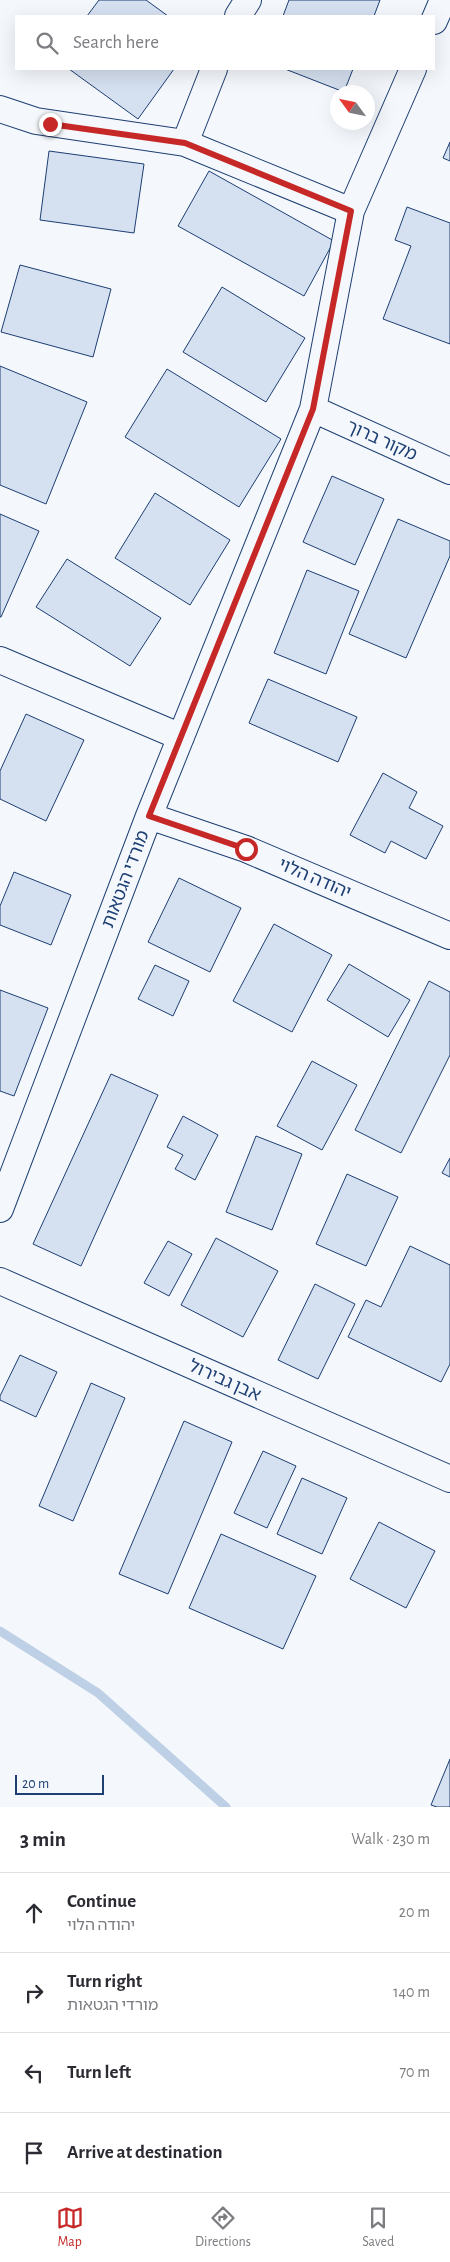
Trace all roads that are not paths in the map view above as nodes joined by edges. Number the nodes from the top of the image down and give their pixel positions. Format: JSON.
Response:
{"nodes":[{"id":1,"x":248,"y":0,"type":"edge"},
{"id":2,"x":443,"y":0,"type":"edge"},
{"id":3,"x":239,"y":15,"type":"edge"},
{"id":4,"x":435,"y":19,"type":"edge"},
{"id":5,"x":214,"y":70,"type":"edge"},
{"id":6,"x":413,"y":70,"type":"edge"},
{"id":7,"x":0,"y":109,"type":"edge"},
{"id":8,"x":185,"y":143,"type":"junction"},
{"id":9,"x":351,"y":211,"type":"junction"},
{"id":10,"x":313,"y":409,"type":"junction"},
{"id":11,"x":450,"y":471,"type":"edge"},
{"id":12,"x":0,"y":660,"type":"edge"},
{"id":13,"x":181,"y":737,"type":"junction"},
{"id":14,"x":149,"y":816,"type":"junction"},
{"id":15,"x":450,"y":936,"type":"edge"},
{"id":16,"x":0,"y":1209,"type":"edge"},
{"id":17,"x":0,"y":1281,"type":"edge"},
{"id":18,"x":450,"y":1479,"type":"edge"}],
"edges":[{"from":1,"to":3,"type":"street"},
{"from":2,"to":4,"type":"street"},
{"from":5,"to":8,"type":"street"},
{"from":6,"to":9,"type":"street","name":"מורדי הגטאות"},
{"from":7,"to":8,"type":"street"},
{"from":8,"to":9,"type":"street"},
{"from":9,"to":10,"type":"street","name":"מורדי הגטאות"},
{"from":10,"to":11,"type":"street","name":"מקור ברוך"},
{"from":10,"to":13,"type":"street","name":"מורדי הגטאות"},
{"from":12,"to":13,"type":"street"},
{"from":13,"to":14,"type":"street","name":"מורדי הגטאות"},
{"from":14,"to":15,"type":"street","name":"יהודה הלוי"},
{"from":14,"to":16,"type":"street","name":"מורדי הגטאות"},
{"from":17,"to":18,"type":"street","name":"אבן גבירול"}]}
